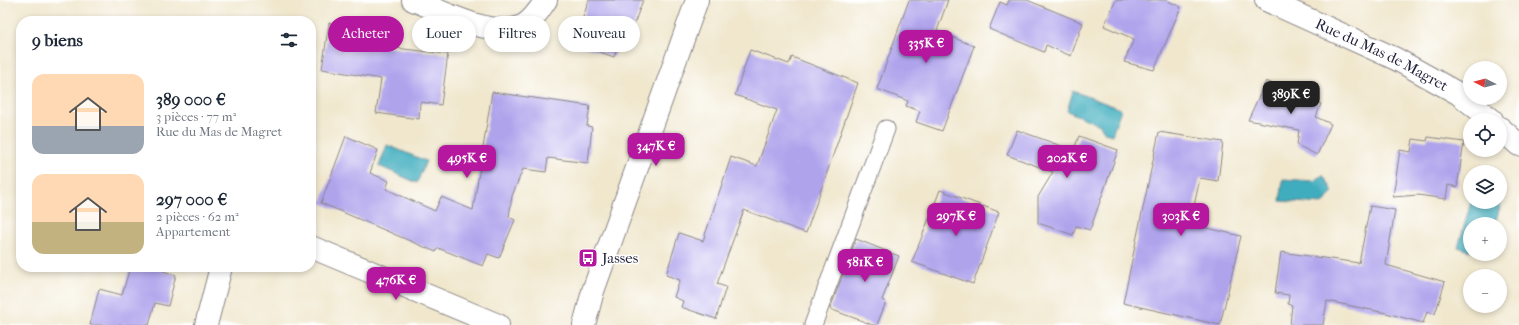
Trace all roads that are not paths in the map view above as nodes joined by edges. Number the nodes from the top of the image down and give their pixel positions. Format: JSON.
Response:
{"nodes":[{"id":1,"x":413,"y":0,"type":"edge"},
{"id":2,"x":546,"y":0,"type":"edge"},
{"id":3,"x":697,"y":0,"type":"edge"},
{"id":4,"x":1266,"y":0,"type":"edge"},
{"id":5,"x":1483,"y":113,"type":"edge"},
{"id":6,"x":886,"y":129,"type":"dead end"},
{"id":7,"x":1507,"y":134,"type":"edge"},
{"id":8,"x":1519,"y":145,"type":"edge"},
{"id":9,"x":316,"y":249,"type":"edge"},
{"id":10,"x":220,"y":272,"type":"edge"},
{"id":11,"x":206,"y":325,"type":"edge"},
{"id":12,"x":498,"y":325,"type":"edge"},
{"id":13,"x":584,"y":325,"type":"edge"},
{"id":14,"x":813,"y":325,"type":"edge"}],
"edges":[{"from":1,"to":2,"type":"street"},
{"from":3,"to":13,"type":"street"},
{"from":4,"to":5,"type":"street","name":"Rue du Mas de Magret"},
{"from":6,"to":14,"type":"lane"},
{"from":7,"to":8,"type":"street"},
{"from":9,"to":12,"type":"street"},
{"from":10,"to":11,"type":"street"}]}
